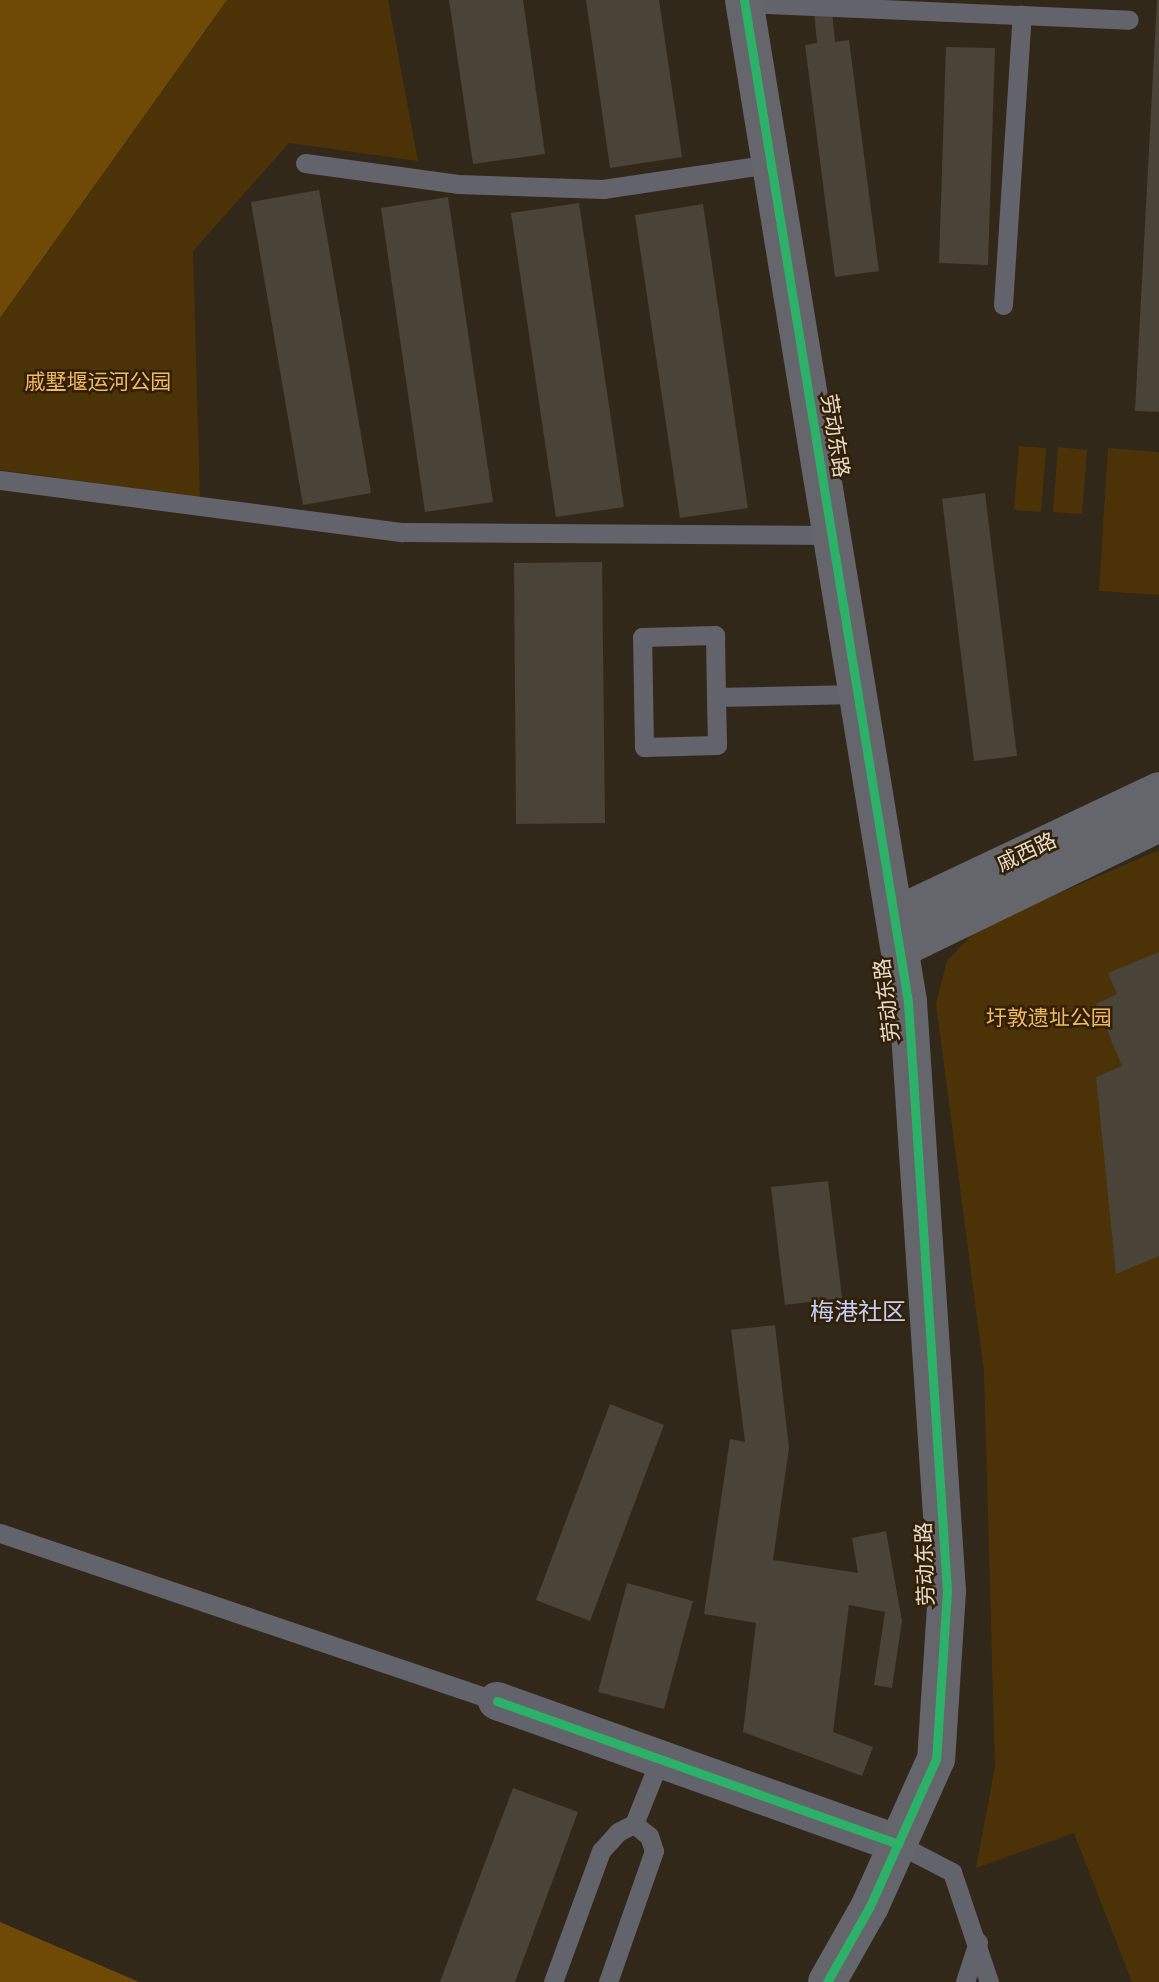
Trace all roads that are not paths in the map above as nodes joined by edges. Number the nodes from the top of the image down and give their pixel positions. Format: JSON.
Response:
{"nodes":[{"id":1,"x":745,"y":1,"type":"edge"},
{"id":2,"x":1021,"y":15,"type":"junction"},
{"id":3,"x":1129,"y":20,"type":"dead end"},
{"id":4,"x":304,"y":163,"type":"dead end"},
{"id":5,"x":771,"y":164,"type":"junction"},
{"id":6,"x":1003,"y":305,"type":"dead end"},
{"id":7,"x":0,"y":480,"type":"edge"},
{"id":8,"x":832,"y":535,"type":"junction"},
{"id":9,"x":858,"y":694,"type":"junction"},
{"id":10,"x":716,"y":696,"type":"junction"},
{"id":11,"x":1159,"y":791,"type":"edge"},
{"id":12,"x":1159,"y":823,"type":"edge"},
{"id":13,"x":897,"y":933,"type":"junction"},
{"id":14,"x":0,"y":1533,"type":"edge"},
{"id":15,"x":498,"y":1701,"type":"joint"},
{"id":16,"x":660,"y":1759,"type":"junction"},
{"id":17,"x":634,"y":1824,"type":"junction"},
{"id":18,"x":898,"y":1844,"type":"junction"},
{"id":19,"x":978,"y":1942,"type":"junction"},
{"id":20,"x":553,"y":1982,"type":"edge"},
{"id":21,"x":608,"y":1982,"type":"edge"},
{"id":22,"x":827,"y":1982,"type":"edge"},
{"id":23,"x":965,"y":1982,"type":"edge"},
{"id":24,"x":989,"y":1982,"type":"edge"}],
"edges":[{"from":1,"to":2,"type":"lane"},
{"from":1,"to":5,"type":"street","name":"劳动东路"},
{"from":2,"to":3,"type":"lane"},
{"from":2,"to":6,"type":"lane"},
{"from":4,"to":5,"type":"lane"},
{"from":5,"to":8,"type":"street","name":"劳动东路"},
{"from":7,"to":8,"type":"lane"},
{"from":8,"to":9,"type":"street","name":"劳动东路"},
{"from":9,"to":10,"type":"lane"},
{"from":9,"to":13,"type":"street","name":"劳动东路"},
{"from":10,"to":10,"type":"lane"},
{"from":11,"to":13,"type":"street","name":"戚西路"},
{"from":12,"to":13,"type":"street","name":"戚西路"},
{"from":13,"to":18,"type":"street","name":"劳动东路"},
{"from":14,"to":15,"type":"lane"},
{"from":15,"to":16,"type":"street"},
{"from":16,"to":17,"type":"lane"},
{"from":16,"to":18,"type":"street"},
{"from":17,"to":20,"type":"lane"},
{"from":17,"to":21,"type":"lane"},
{"from":18,"to":19,"type":"lane"},
{"from":18,"to":22,"type":"street","name":"劳动东路"},
{"from":19,"to":23,"type":"lane"},
{"from":19,"to":24,"type":"lane"}]}
